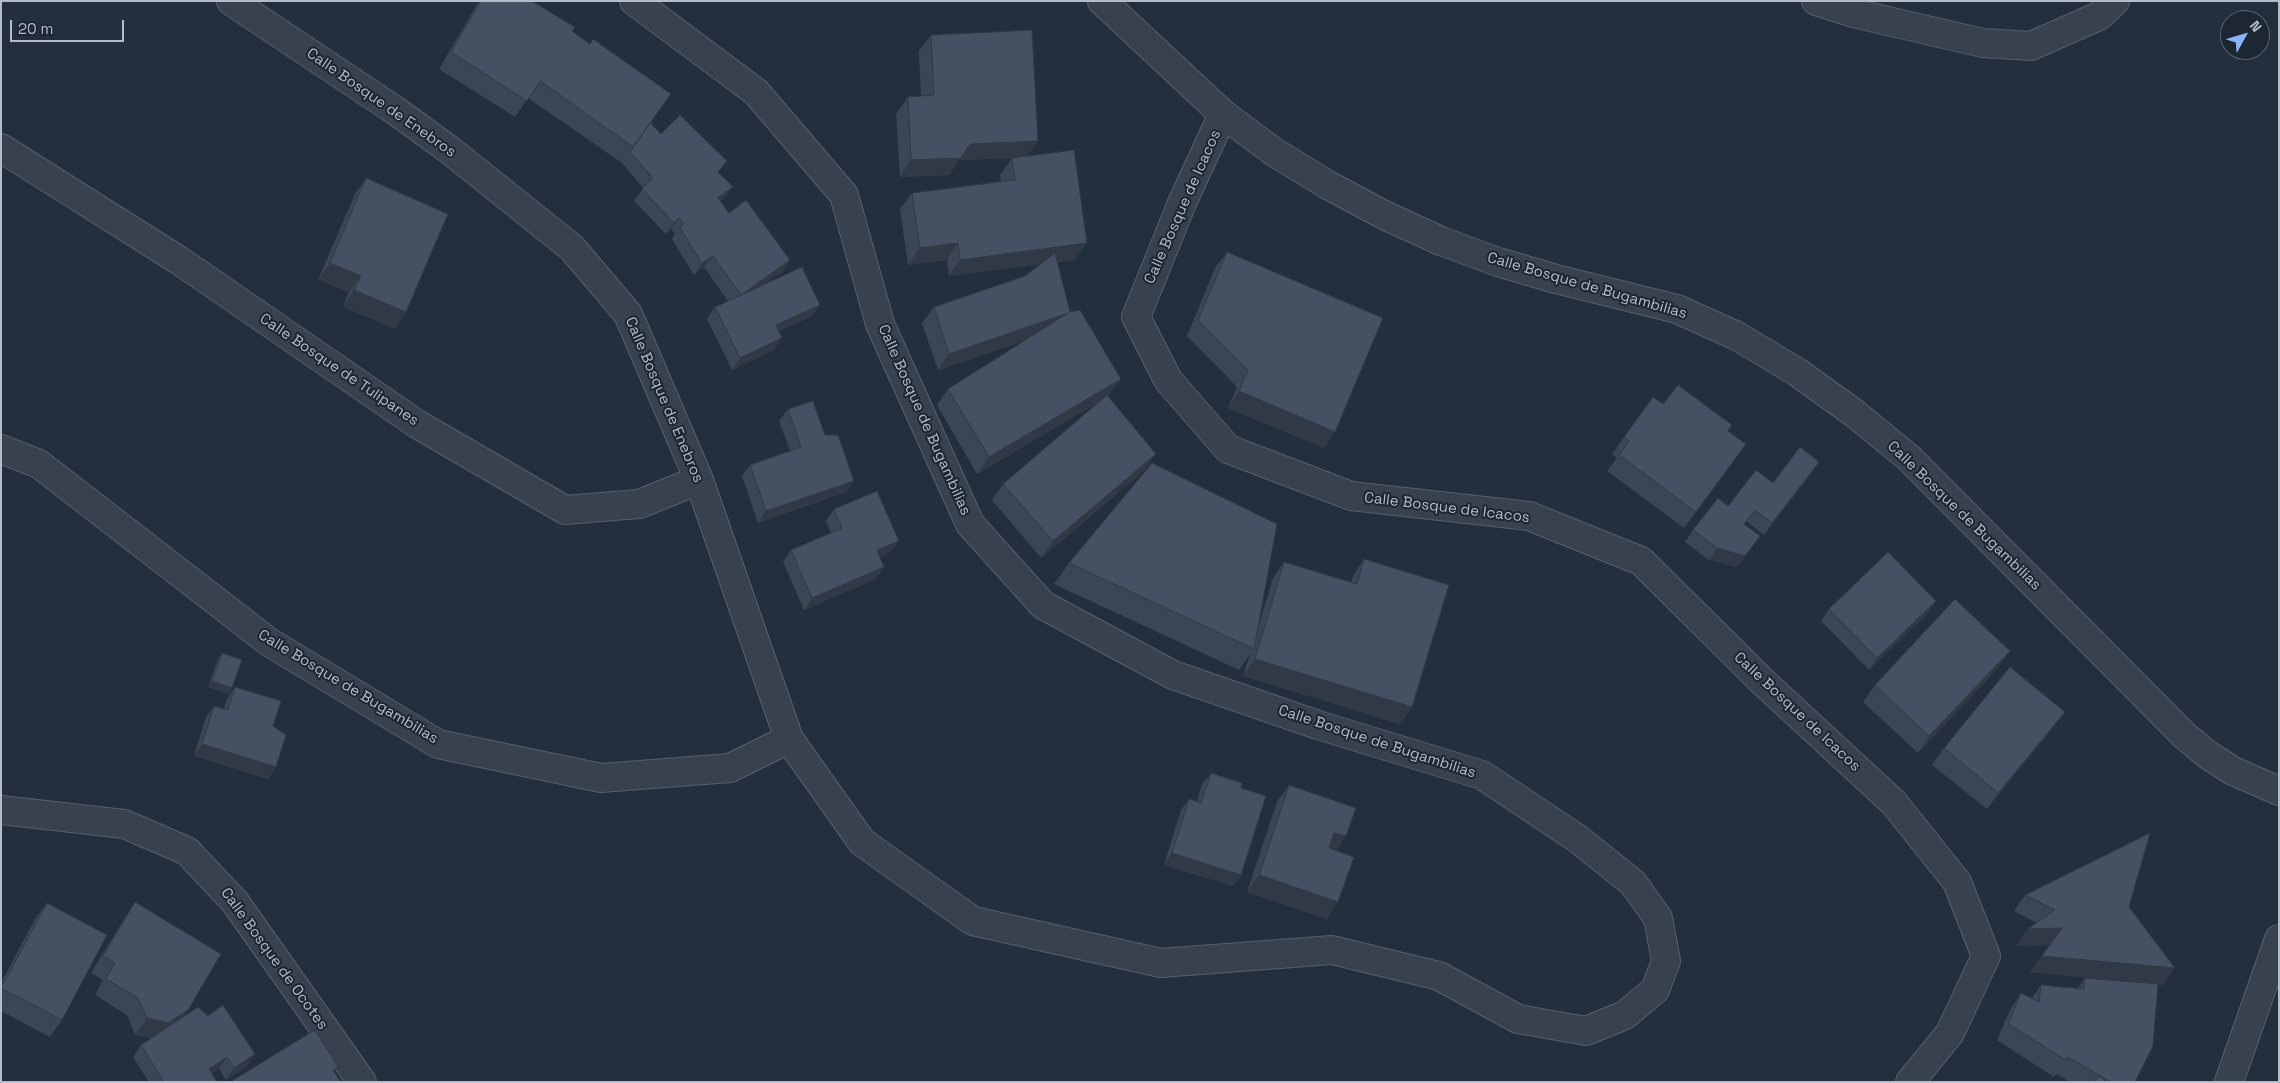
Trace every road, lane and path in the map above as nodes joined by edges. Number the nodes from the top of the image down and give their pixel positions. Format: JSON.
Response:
{"nodes":[{"id":1,"x":231,"y":1,"type":"edge"},
{"id":2,"x":634,"y":1,"type":"edge"},
{"id":3,"x":1102,"y":1,"type":"edge"},
{"id":4,"x":1816,"y":1,"type":"edge"},
{"id":5,"x":2115,"y":1,"type":"edge"},
{"id":6,"x":1224,"y":114,"type":"junction"},
{"id":7,"x":1,"y":148,"type":"edge"},
{"id":8,"x":1,"y":449,"type":"edge"},
{"id":9,"x":699,"y":480,"type":"junction"},
{"id":10,"x":789,"y":739,"type":"junction"},
{"id":11,"x":2279,"y":791,"type":"edge"},
{"id":12,"x":1,"y":810,"type":"edge"},
{"id":13,"x":2279,"y":939,"type":"edge"},
{"id":14,"x":362,"y":1082,"type":"edge"},
{"id":15,"x":1910,"y":1082,"type":"edge"},
{"id":16,"x":2229,"y":1082,"type":"edge"}],
"edges":[{"from":1,"to":9,"type":"street","name":"Calle Bosque de Enebros"},
{"from":2,"to":10,"type":"street","name":"Calle Bosque de Bugambilias"},
{"from":3,"to":6,"type":"street","name":"Calle Bosque de Bugambilias"},
{"from":4,"to":5,"type":"street"},
{"from":6,"to":11,"type":"street","name":"Calle Bosque de Bugambilias"},
{"from":6,"to":15,"type":"street","name":"Calle Bosque de Icacos"},
{"from":7,"to":9,"type":"street","name":"Calle Bosque de Tulipanes"},
{"from":8,"to":10,"type":"street","name":"Calle Bosque de Bugambilias"},
{"from":9,"to":10,"type":"street","name":"Calle Bosque de Enebros"},
{"from":12,"to":14,"type":"street","name":"Calle Bosque de Ocotes"},
{"from":13,"to":16,"type":"street"}]}
